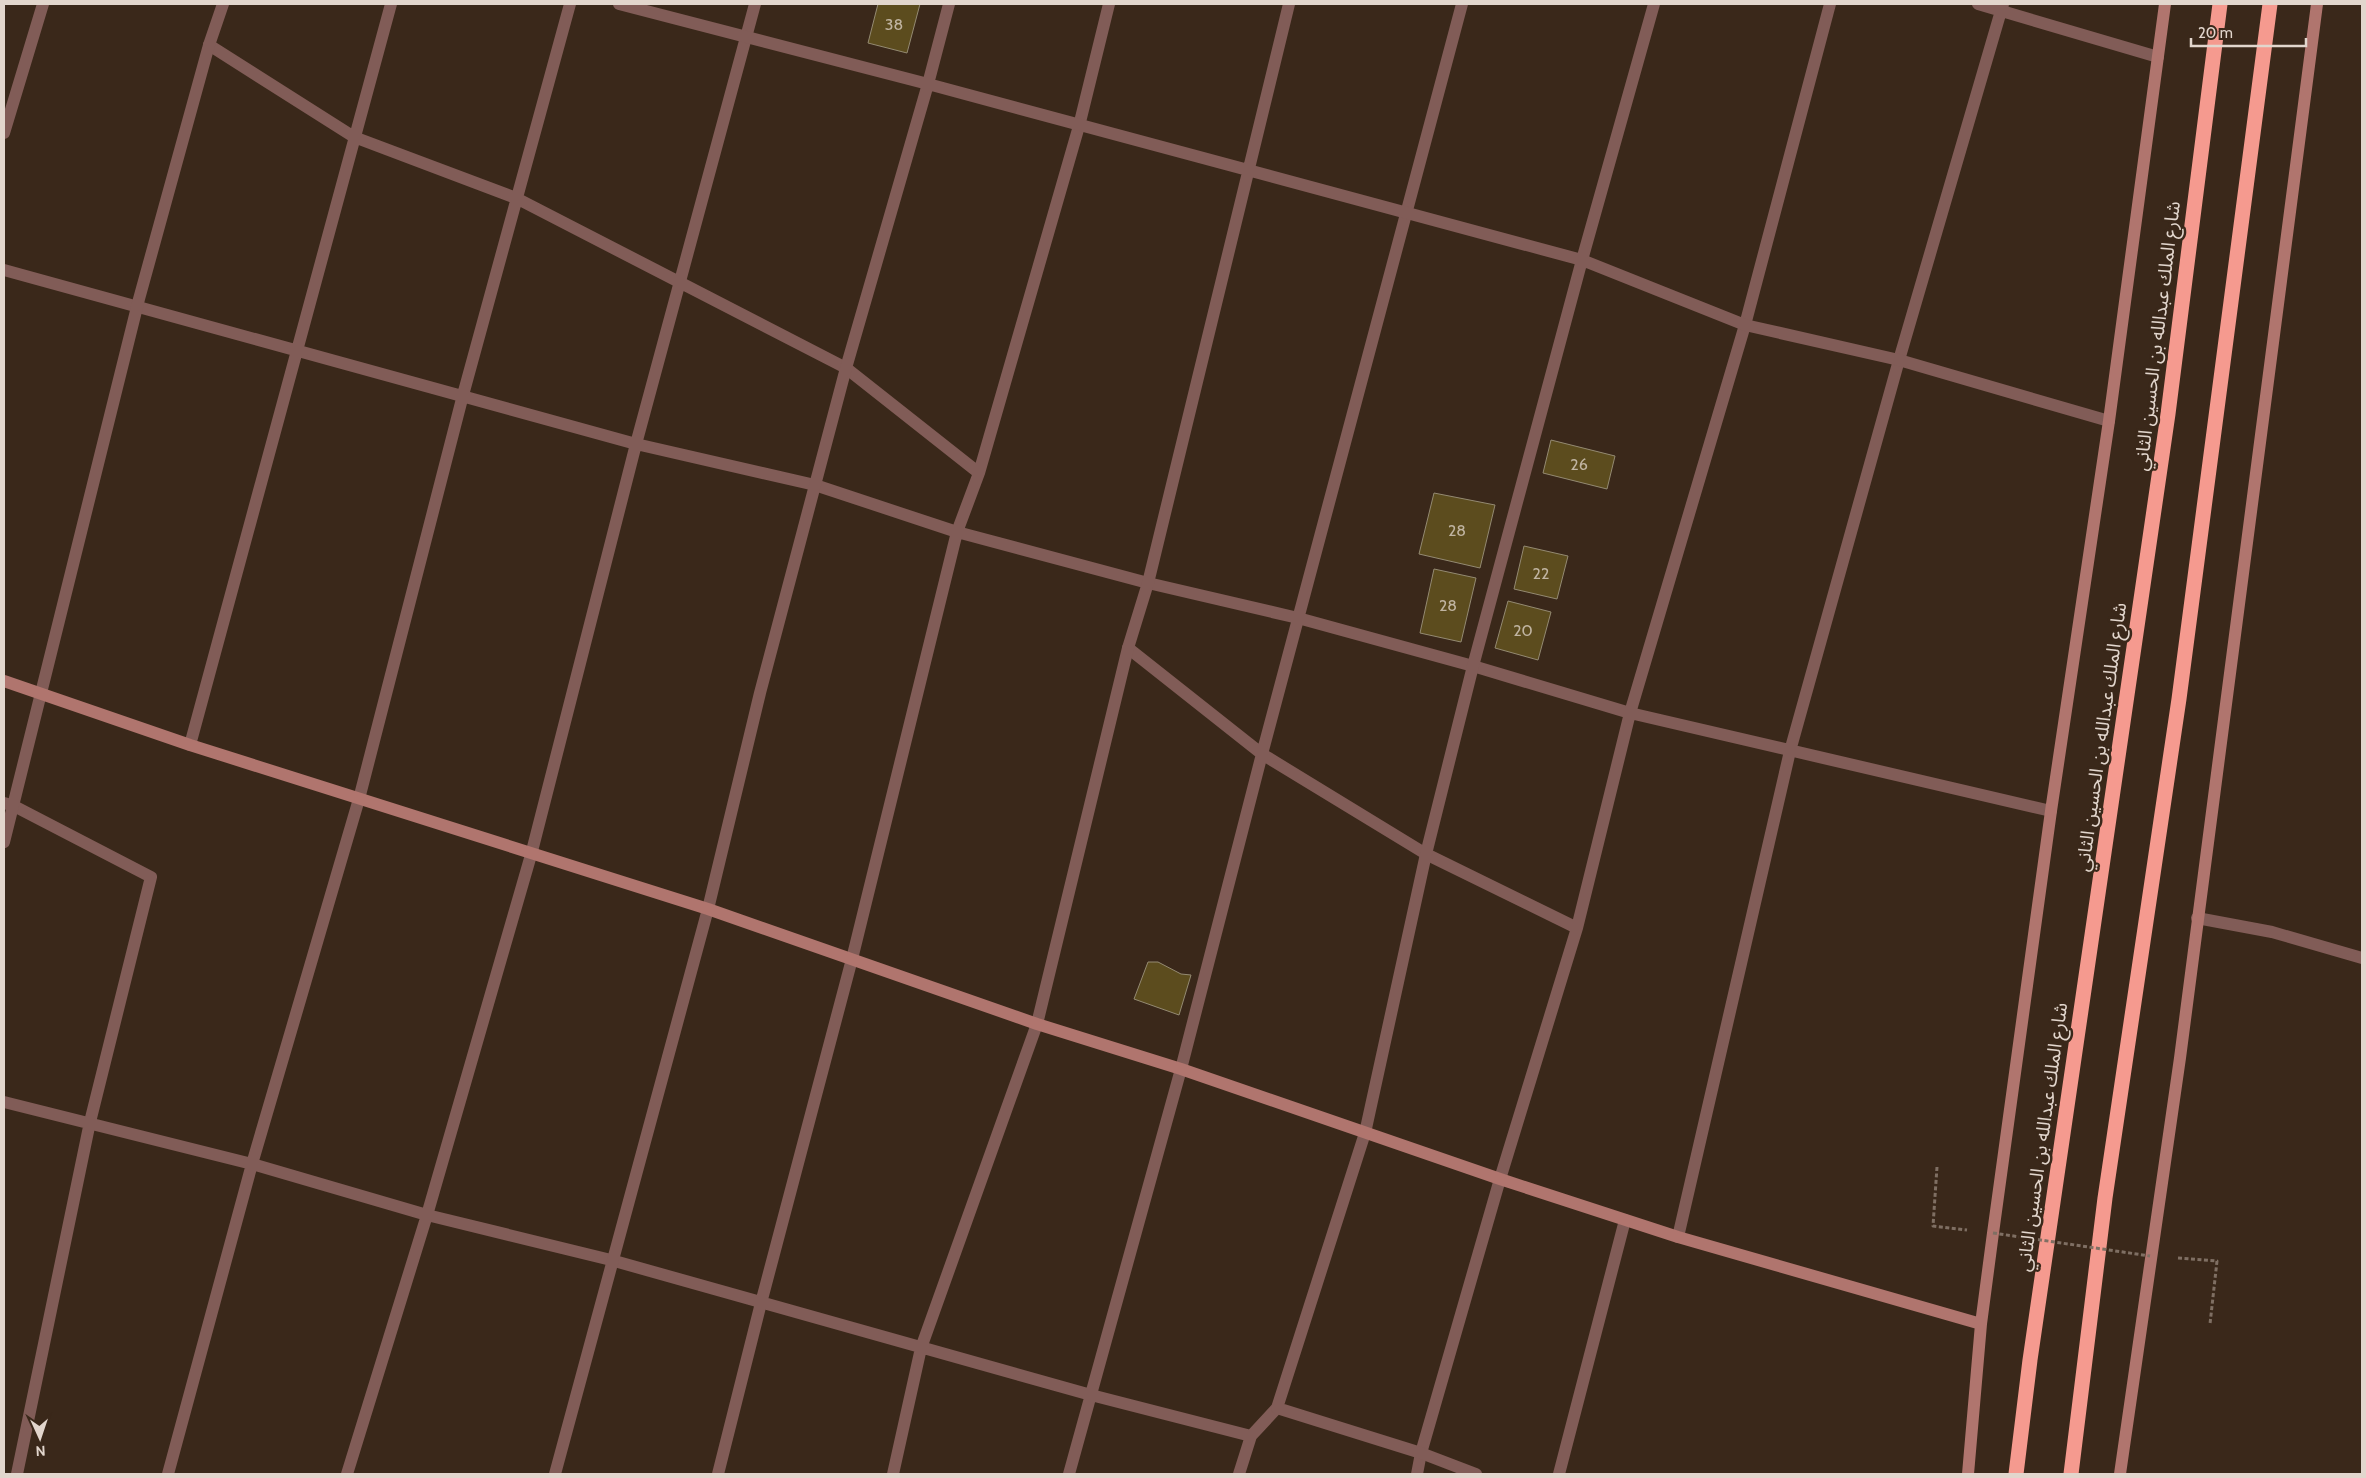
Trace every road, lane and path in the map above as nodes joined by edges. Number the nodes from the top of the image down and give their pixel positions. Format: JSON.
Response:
{"nodes":[{"id":1,"x":43,"y":4,"type":"edge"},
{"id":2,"x":223,"y":4,"type":"edge"},
{"id":3,"x":391,"y":4,"type":"edge"},
{"id":4,"x":570,"y":4,"type":"edge"},
{"id":5,"x":619,"y":4,"type":"edge"},
{"id":6,"x":755,"y":4,"type":"edge"},
{"id":7,"x":949,"y":4,"type":"edge"},
{"id":8,"x":1109,"y":4,"type":"edge"},
{"id":9,"x":1290,"y":4,"type":"edge"},
{"id":10,"x":1462,"y":4,"type":"edge"},
{"id":11,"x":1654,"y":4,"type":"edge"},
{"id":12,"x":1830,"y":4,"type":"edge"},
{"id":13,"x":1978,"y":4,"type":"edge"},
{"id":14,"x":2165,"y":4,"type":"edge"},
{"id":15,"x":2220,"y":4,"type":"edge"},
{"id":16,"x":2270,"y":4,"type":"edge"},
{"id":17,"x":2317,"y":4,"type":"edge"},
{"id":18,"x":2002,"y":8,"type":"edge"},
{"id":19,"x":746,"y":38,"type":"junction"},
{"id":20,"x":209,"y":45,"type":"junction"},
{"id":21,"x":2158,"y":57,"type":"junction"},
{"id":22,"x":928,"y":84,"type":"junction"},
{"id":23,"x":1079,"y":126,"type":"junction"},
{"id":24,"x":4,"y":133,"type":"edge"},
{"id":25,"x":354,"y":136,"type":"junction"},
{"id":26,"x":1249,"y":171,"type":"junction"},
{"id":27,"x":516,"y":198,"type":"junction"},
{"id":28,"x":1406,"y":213,"type":"junction"},
{"id":29,"x":1582,"y":260,"type":"junction"},
{"id":30,"x":4,"y":270,"type":"edge"},
{"id":31,"x":679,"y":283,"type":"junction"},
{"id":32,"x":136,"y":308,"type":"junction"},
{"id":33,"x":1745,"y":325,"type":"junction"},
{"id":34,"x":296,"y":349,"type":"junction"},
{"id":35,"x":1899,"y":360,"type":"junction"},
{"id":36,"x":846,"y":368,"type":"junction"},
{"id":37,"x":463,"y":395,"type":"junction"},
{"id":38,"x":2109,"y":421,"type":"junction"},
{"id":39,"x":636,"y":444,"type":"junction"},
{"id":40,"x":979,"y":474,"type":"junction"},
{"id":41,"x":815,"y":485,"type":"junction"},
{"id":42,"x":957,"y":532,"type":"junction"},
{"id":43,"x":1148,"y":582,"type":"junction"},
{"id":44,"x":1298,"y":618,"type":"junction"},
{"id":45,"x":1128,"y":648,"type":"junction"},
{"id":46,"x":1473,"y":666,"type":"junction"},
{"id":47,"x":4,"y":681,"type":"edge"},
{"id":48,"x":42,"y":693,"type":"junction"},
{"id":49,"x":1630,"y":713,"type":"junction"},
{"id":50,"x":190,"y":745,"type":"junction"},
{"id":51,"x":1790,"y":751,"type":"junction"},
{"id":52,"x":1262,"y":754,"type":"junction"},
{"id":53,"x":359,"y":799,"type":"junction"},
{"id":54,"x":9,"y":804,"type":"edge"},
{"id":55,"x":2051,"y":811,"type":"junction"},
{"id":56,"x":4,"y":842,"type":"edge"},
{"id":57,"x":531,"y":854,"type":"junction"},
{"id":58,"x":1426,"y":854,"type":"junction"},
{"id":59,"x":708,"y":909,"type":"junction"},
{"id":60,"x":2197,"y":918,"type":"junction"},
{"id":61,"x":1577,"y":928,"type":"junction"},
{"id":62,"x":2362,"y":958,"type":"edge"},
{"id":63,"x":852,"y":959,"type":"junction"},
{"id":64,"x":1037,"y":1024,"type":"junction"},
{"id":65,"x":1181,"y":1069,"type":"junction"},
{"id":66,"x":4,"y":1102,"type":"edge"},
{"id":67,"x":90,"y":1122,"type":"junction"},
{"id":68,"x":1366,"y":1133,"type":"junction"},
{"id":69,"x":252,"y":1164,"type":"junction"},
{"id":70,"x":1936,"y":1166,"type":"dead end"},
{"id":71,"x":1500,"y":1179,"type":"junction"},
{"id":72,"x":426,"y":1215,"type":"junction"},
{"id":73,"x":1625,"y":1220,"type":"junction"},
{"id":74,"x":1976,"y":1231,"type":"dead end"},
{"id":75,"x":1989,"y":1232,"type":"junction"},
{"id":76,"x":1678,"y":1237,"type":"junction"},
{"id":77,"x":2155,"y":1256,"type":"junction"},
{"id":78,"x":2169,"y":1258,"type":"dead end"},
{"id":79,"x":611,"y":1260,"type":"junction"},
{"id":80,"x":761,"y":1303,"type":"junction"},
{"id":81,"x":1981,"y":1324,"type":"junction"},
{"id":82,"x":2210,"y":1324,"type":"dead end"},
{"id":83,"x":921,"y":1348,"type":"junction"},
{"id":84,"x":1091,"y":1395,"type":"junction"},
{"id":85,"x":1277,"y":1408,"type":"junction"},
{"id":86,"x":1251,"y":1436,"type":"junction"},
{"id":87,"x":1421,"y":1453,"type":"junction"},
{"id":88,"x":17,"y":1474,"type":"edge"},
{"id":89,"x":168,"y":1474,"type":"edge"},
{"id":90,"x":347,"y":1474,"type":"edge"},
{"id":91,"x":555,"y":1474,"type":"edge"},
{"id":92,"x":718,"y":1474,"type":"edge"},
{"id":93,"x":893,"y":1474,"type":"edge"},
{"id":94,"x":1069,"y":1474,"type":"edge"},
{"id":95,"x":1239,"y":1474,"type":"edge"},
{"id":96,"x":1417,"y":1474,"type":"edge"},
{"id":97,"x":1476,"y":1474,"type":"edge"},
{"id":98,"x":1559,"y":1474,"type":"edge"},
{"id":99,"x":1968,"y":1474,"type":"edge"},
{"id":100,"x":2016,"y":1474,"type":"edge"},
{"id":101,"x":2070,"y":1474,"type":"edge"},
{"id":102,"x":2120,"y":1474,"type":"edge"}],
"edges":[{"from":1,"to":24,"type":"street"},
{"from":2,"to":20,"type":"street"},
{"from":3,"to":25,"type":"street"},
{"from":4,"to":27,"type":"street"},
{"from":5,"to":19,"type":"street"},
{"from":6,"to":19,"type":"street"},
{"from":7,"to":22,"type":"street"},
{"from":8,"to":23,"type":"street"},
{"from":9,"to":26,"type":"street"},
{"from":10,"to":28,"type":"street"},
{"from":11,"to":29,"type":"street"},
{"from":12,"to":33,"type":"street"},
{"from":13,"to":18,"type":"street"},
{"from":14,"to":21,"type":"street"},
{"from":15,"to":100,"type":"highway","name":"شارع الملك عبدالله بن الحسين الثاني"},
{"from":16,"to":101,"type":"highway"},
{"from":17,"to":60,"type":"street"},
{"from":18,"to":21,"type":"street"},
{"from":18,"to":35,"type":"street"},
{"from":19,"to":22,"type":"street"},
{"from":19,"to":31,"type":"street"},
{"from":20,"to":25,"type":"street"},
{"from":20,"to":32,"type":"street"},
{"from":21,"to":38,"type":"street"},
{"from":22,"to":23,"type":"street"},
{"from":22,"to":36,"type":"street"},
{"from":23,"to":26,"type":"street"},
{"from":23,"to":40,"type":"street"},
{"from":25,"to":27,"type":"street"},
{"from":25,"to":34,"type":"street"},
{"from":26,"to":28,"type":"street"},
{"from":26,"to":43,"type":"street"},
{"from":27,"to":31,"type":"street"},
{"from":27,"to":37,"type":"street"},
{"from":28,"to":29,"type":"street"},
{"from":28,"to":44,"type":"street"},
{"from":29,"to":33,"type":"street"},
{"from":29,"to":46,"type":"street"},
{"from":30,"to":32,"type":"street"},
{"from":31,"to":36,"type":"street"},
{"from":31,"to":39,"type":"street"},
{"from":32,"to":34,"type":"street"},
{"from":32,"to":48,"type":"street"},
{"from":33,"to":35,"type":"street"},
{"from":33,"to":49,"type":"street"},
{"from":34,"to":37,"type":"street"},
{"from":34,"to":50,"type":"street"},
{"from":35,"to":38,"type":"street"},
{"from":35,"to":51,"type":"street"},
{"from":36,"to":40,"type":"street"},
{"from":36,"to":41,"type":"street"},
{"from":37,"to":39,"type":"street"},
{"from":37,"to":53,"type":"street"},
{"from":38,"to":55,"type":"street"},
{"from":39,"to":41,"type":"street"},
{"from":39,"to":57,"type":"street"},
{"from":40,"to":42,"type":"street"},
{"from":41,"to":42,"type":"street"},
{"from":41,"to":59,"type":"street"},
{"from":42,"to":43,"type":"street"},
{"from":42,"to":63,"type":"street"},
{"from":43,"to":44,"type":"street"},
{"from":43,"to":45,"type":"street"},
{"from":44,"to":46,"type":"street"},
{"from":44,"to":52,"type":"street"},
{"from":45,"to":52,"type":"street"},
{"from":45,"to":64,"type":"street"},
{"from":46,"to":49,"type":"street"},
{"from":46,"to":58,"type":"street"},
{"from":47,"to":48,"type":"street"},
{"from":48,"to":50,"type":"street"},
{"from":48,"to":54,"type":"street"},
{"from":49,"to":51,"type":"street"},
{"from":49,"to":61,"type":"street"},
{"from":50,"to":53,"type":"street"},
{"from":51,"to":55,"type":"street"},
{"from":51,"to":76,"type":"street"},
{"from":52,"to":58,"type":"street"},
{"from":52,"to":65,"type":"street"},
{"from":53,"to":57,"type":"street"},
{"from":53,"to":69,"type":"street"},
{"from":54,"to":56,"type":"street"},
{"from":54,"to":67,"type":"street"},
{"from":55,"to":75,"type":"street"},
{"from":57,"to":59,"type":"street"},
{"from":57,"to":72,"type":"street"},
{"from":58,"to":61,"type":"street"},
{"from":58,"to":68,"type":"street"},
{"from":59,"to":63,"type":"street"},
{"from":59,"to":79,"type":"street"},
{"from":60,"to":62,"type":"street"},
{"from":60,"to":77,"type":"street"},
{"from":61,"to":71,"type":"street"},
{"from":63,"to":64,"type":"street"},
{"from":63,"to":80,"type":"street"},
{"from":64,"to":65,"type":"street"},
{"from":64,"to":83,"type":"street"},
{"from":65,"to":68,"type":"street"},
{"from":65,"to":84,"type":"street"},
{"from":66,"to":67,"type":"street"},
{"from":67,"to":69,"type":"street"},
{"from":67,"to":88,"type":"street"},
{"from":68,"to":71,"type":"street"},
{"from":68,"to":85,"type":"street"},
{"from":69,"to":72,"type":"street"},
{"from":69,"to":89,"type":"street"},
{"from":70,"to":74,"type":"path"},
{"from":71,"to":73,"type":"street"},
{"from":71,"to":87,"type":"street"},
{"from":72,"to":79,"type":"street"},
{"from":72,"to":90,"type":"street"},
{"from":73,"to":76,"type":"street"},
{"from":73,"to":98,"type":"street"},
{"from":75,"to":77,"type":"path","bridge":true},
{"from":75,"to":81,"type":"street"},
{"from":76,"to":81,"type":"street"},
{"from":77,"to":102,"type":"street"},
{"from":78,"to":82,"type":"path"},
{"from":79,"to":80,"type":"street"},
{"from":79,"to":91,"type":"street"},
{"from":80,"to":83,"type":"street"},
{"from":80,"to":92,"type":"street"},
{"from":81,"to":99,"type":"street"},
{"from":83,"to":84,"type":"street"},
{"from":83,"to":93,"type":"street"},
{"from":84,"to":86,"type":"street"},
{"from":84,"to":94,"type":"street"},
{"from":85,"to":86,"type":"street"},
{"from":85,"to":87,"type":"street"},
{"from":86,"to":95,"type":"street"},
{"from":87,"to":96,"type":"street"},
{"from":87,"to":97,"type":"street"}]}
